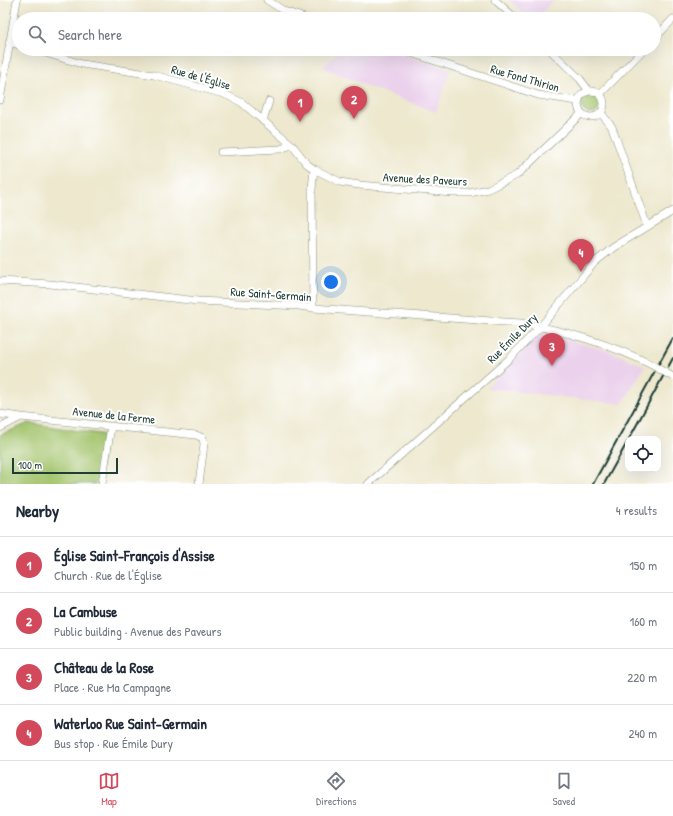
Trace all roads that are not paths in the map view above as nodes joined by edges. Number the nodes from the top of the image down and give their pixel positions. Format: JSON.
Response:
{"nodes":[{"id":1,"x":17,"y":0,"type":"edge"},
{"id":2,"x":267,"y":0,"type":"edge"},
{"id":3,"x":495,"y":0,"type":"edge"},
{"id":4,"x":15,"y":12,"type":"edge"},
{"id":5,"x":287,"y":12,"type":"edge"},
{"id":6,"x":508,"y":12,"type":"edge"},
{"id":7,"x":673,"y":19,"type":"edge"},
{"id":8,"x":12,"y":26,"type":"edge"},
{"id":9,"x":661,"y":32,"type":"edge"},
{"id":10,"x":9,"y":42,"type":"junction"},
{"id":11,"x":12,"y":43,"type":"edge"},
{"id":12,"x":55,"y":56,"type":"edge"},
{"id":13,"x":420,"y":56,"type":"edge"},
{"id":14,"x":556,"y":56,"type":"edge"},
{"id":15,"x":637,"y":56,"type":"edge"},
{"id":16,"x":589,"y":91,"type":"junction"},
{"id":17,"x":600,"y":94,"type":"junction"},
{"id":18,"x":0,"y":100,"type":"edge"},
{"id":19,"x":269,"y":100,"type":"dead end"},
{"id":20,"x":577,"y":101,"type":"junction"},
{"id":21,"x":601,"y":113,"type":"junction"},
{"id":22,"x":581,"y":114,"type":"junction"},
{"id":23,"x":263,"y":121,"type":"junction"},
{"id":24,"x":292,"y":145,"type":"junction"},
{"id":25,"x":221,"y":152,"type":"dead end"},
{"id":26,"x":314,"y":169,"type":"junction"},
{"id":27,"x":673,"y":211,"type":"edge"},
{"id":28,"x":647,"y":226,"type":"junction"},
{"id":29,"x":0,"y":281,"type":"edge"},
{"id":30,"x":313,"y":308,"type":"junction"},
{"id":31,"x":541,"y":326,"type":"junction"},
{"id":32,"x":673,"y":377,"type":"edge"},
{"id":33,"x":0,"y":414,"type":"edge"},
{"id":34,"x":21,"y":417,"type":"junction"},
{"id":35,"x":111,"y":426,"type":"junction"},
{"id":36,"x":0,"y":428,"type":"edge"},
{"id":37,"x":102,"y":484,"type":"edge"},
{"id":38,"x":199,"y":484,"type":"edge"},
{"id":39,"x":368,"y":484,"type":"edge"}],
"edges":[{"from":1,"to":4,"type":"street"},
{"from":2,"to":5,"type":"street"},
{"from":3,"to":6,"type":"street"},
{"from":7,"to":9,"type":"street"},
{"from":8,"to":10,"type":"street"},
{"from":10,"to":11,"type":"street"},
{"from":10,"to":18,"type":"street"},
{"from":12,"to":23,"type":"street","name":"Rue de l'Église"},
{"from":13,"to":20,"type":"street","name":"Rue Fond Thirion"},
{"from":14,"to":16,"type":"street"},
{"from":15,"to":17,"type":"street"},
{"from":16,"to":17,"type":"street"},
{"from":16,"to":20,"type":"street"},
{"from":17,"to":21,"type":"street"},
{"from":19,"to":23,"type":"street"},
{"from":20,"to":22,"type":"street"},
{"from":21,"to":22,"type":"street"},
{"from":21,"to":28,"type":"street"},
{"from":22,"to":26,"type":"street","name":"Avenue des Paveurs"},
{"from":23,"to":24,"type":"street","name":"Rue de l'Église"},
{"from":24,"to":25,"type":"street"},
{"from":24,"to":26,"type":"street","name":"Rue de l'Église"},
{"from":26,"to":30,"type":"street"},
{"from":27,"to":28,"type":"street","name":"Rue Émile Dury"},
{"from":28,"to":31,"type":"street","name":"Rue Émile Dury"},
{"from":29,"to":30,"type":"street","name":"Rue Saint-Germain"},
{"from":30,"to":31,"type":"street","name":"Rue Saint-Germain"},
{"from":31,"to":32,"type":"street","name":"Rue Saint-Germain","bridge":true},
{"from":31,"to":39,"type":"street","name":"Rue Émile Dury"},
{"from":33,"to":34,"type":"street","name":"Avenue de la Ferme"},
{"from":34,"to":35,"type":"street","name":"Avenue de la Ferme"},
{"from":34,"to":36,"type":"street"},
{"from":35,"to":37,"type":"street"},
{"from":35,"to":38,"type":"street","name":"Avenue de la Ferme"}]}
